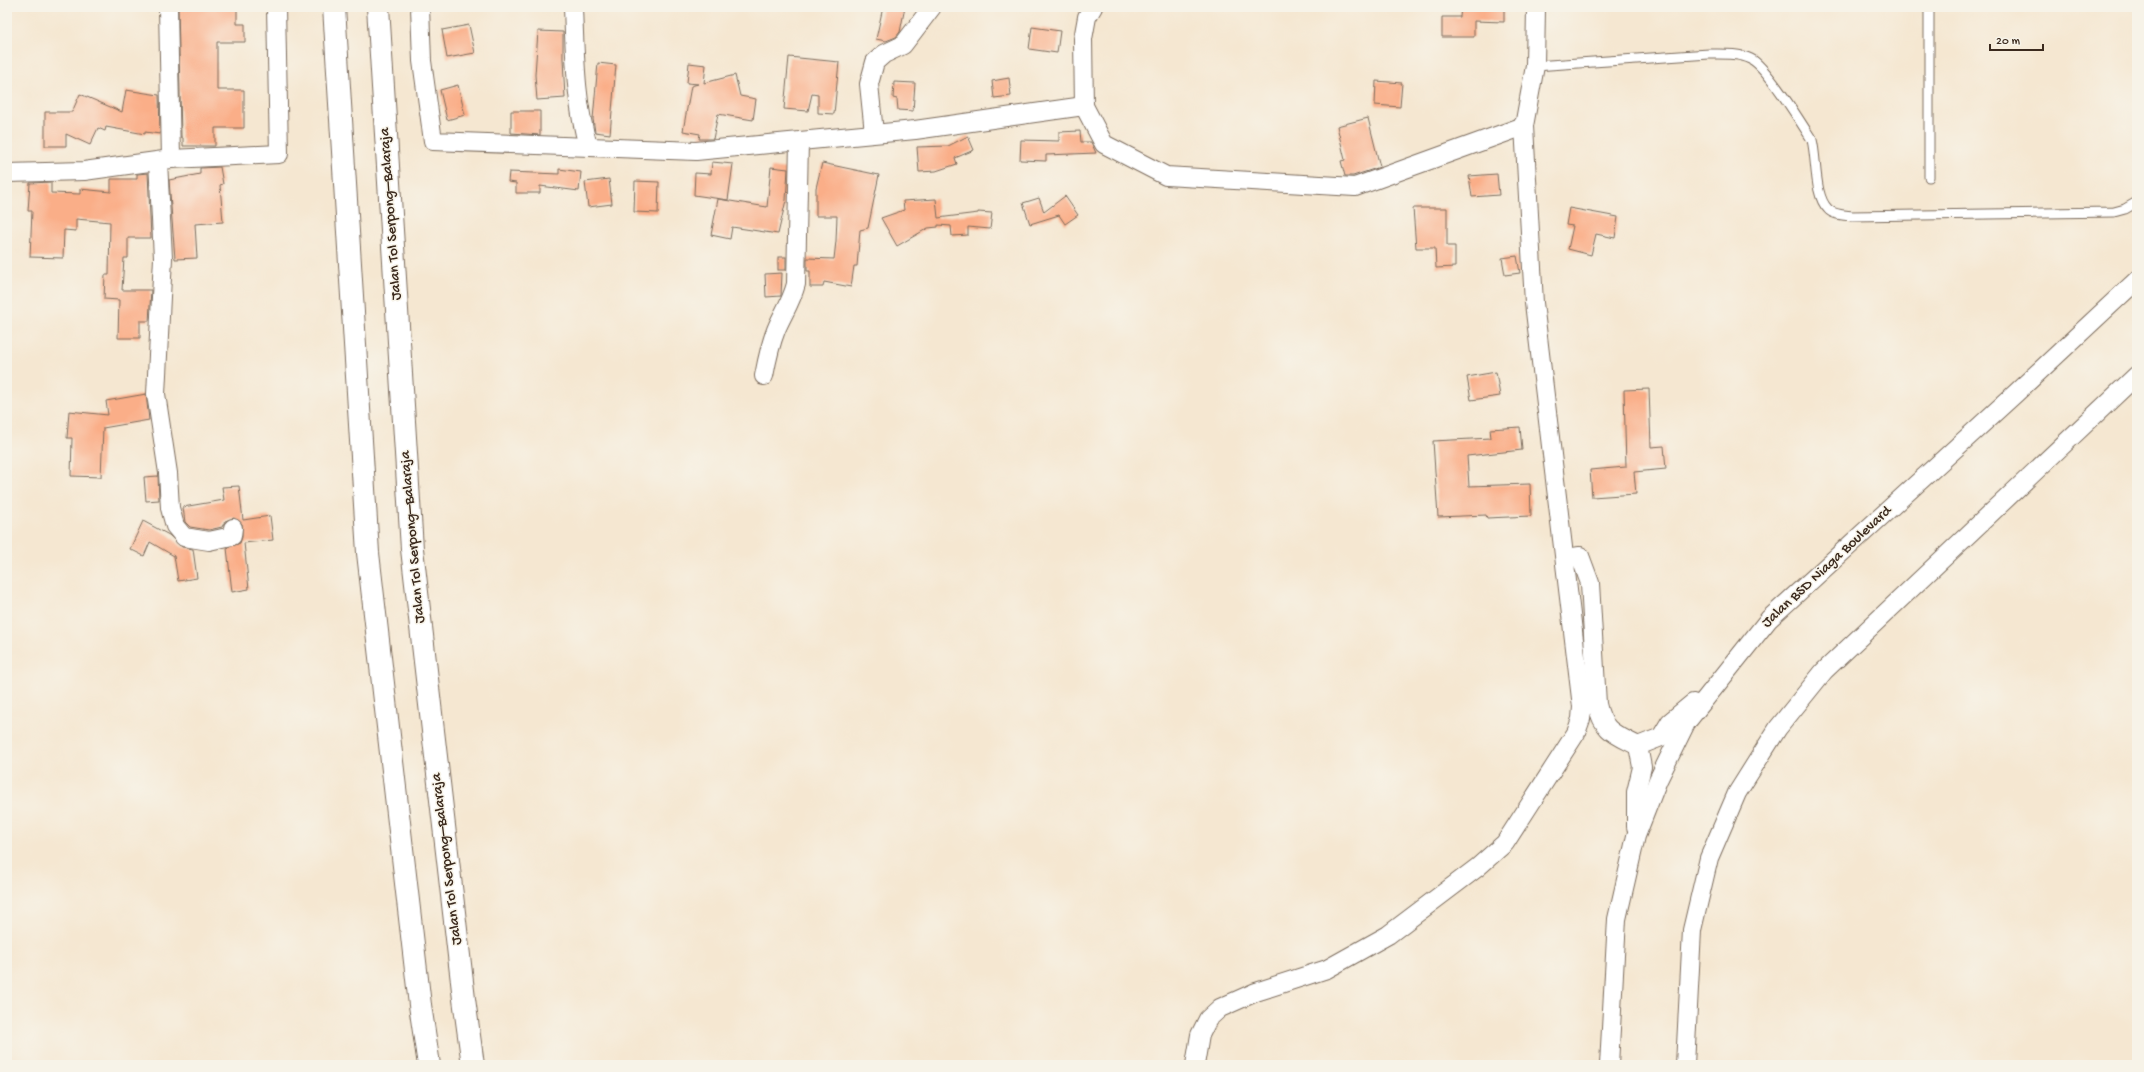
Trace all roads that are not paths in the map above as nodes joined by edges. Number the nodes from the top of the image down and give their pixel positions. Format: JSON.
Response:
{"nodes":[{"id":1,"x":168,"y":7,"type":"edge"},
{"id":2,"x":276,"y":7,"type":"edge"},
{"id":3,"x":334,"y":7,"type":"edge"},
{"id":4,"x":378,"y":7,"type":"edge"},
{"id":5,"x":420,"y":7,"type":"edge"},
{"id":6,"x":573,"y":7,"type":"edge"},
{"id":7,"x":932,"y":7,"type":"edge"},
{"id":8,"x":1093,"y":7,"type":"edge"},
{"id":9,"x":1536,"y":7,"type":"edge"},
{"id":10,"x":1929,"y":7,"type":"edge"},
{"id":11,"x":1535,"y":66,"type":"junction"},
{"id":12,"x":1084,"y":106,"type":"junction"},
{"id":13,"x":1524,"y":126,"type":"junction"},
{"id":14,"x":874,"y":133,"type":"junction"},
{"id":15,"x":798,"y":142,"type":"junction"},
{"id":16,"x":588,"y":146,"type":"junction"},
{"id":17,"x":165,"y":160,"type":"junction"},
{"id":18,"x":7,"y":173,"type":"edge"},
{"id":19,"x":1929,"y":177,"type":"dead end"},
{"id":20,"x":2137,"y":202,"type":"edge"},
{"id":21,"x":2137,"y":280,"type":"edge"},
{"id":22,"x":2137,"y":375,"type":"edge"},
{"id":23,"x":764,"y":376,"type":"dead end"},
{"id":24,"x":233,"y":528,"type":"dead end"},
{"id":25,"x":1565,"y":558,"type":"junction"},
{"id":26,"x":1716,"y":685,"type":"junction"},
{"id":27,"x":1638,"y":746,"type":"junction"},
{"id":28,"x":1636,"y":836,"type":"junction"},
{"id":29,"x":429,"y":1065,"type":"edge"},
{"id":30,"x":473,"y":1065,"type":"edge"},
{"id":31,"x":1195,"y":1065,"type":"edge"},
{"id":32,"x":1609,"y":1065,"type":"edge"},
{"id":33,"x":1685,"y":1065,"type":"edge"}],
"edges":[{"from":1,"to":17,"type":"street"},
{"from":2,"to":17,"type":"street"},
{"from":3,"to":29,"type":"highway"},
{"from":4,"to":30,"type":"highway","name":"Jalan Tol Serpong–Balaraja"},
{"from":5,"to":16,"type":"street"},
{"from":6,"to":16,"type":"street"},
{"from":7,"to":14,"type":"street"},
{"from":8,"to":12,"type":"street"},
{"from":9,"to":11,"type":"street"},
{"from":10,"to":19,"type":"lane"},
{"from":11,"to":13,"type":"street"},
{"from":11,"to":20,"type":"lane"},
{"from":12,"to":13,"type":"street"},
{"from":12,"to":14,"type":"street"},
{"from":13,"to":25,"type":"street"},
{"from":14,"to":15,"type":"street"},
{"from":15,"to":16,"type":"street"},
{"from":15,"to":23,"type":"street"},
{"from":17,"to":18,"type":"street"},
{"from":17,"to":24,"type":"street"},
{"from":21,"to":26,"type":"street","name":"Jalan BSD Niaga Boulevard"},
{"from":22,"to":33,"type":"street"},
{"from":25,"to":27,"type":"street"},
{"from":25,"to":31,"type":"street"},
{"from":26,"to":27,"type":"street"},
{"from":26,"to":28,"type":"street","name":"Jalan BSD Niaga Boulevard"},
{"from":27,"to":28,"type":"street"},
{"from":28,"to":32,"type":"street","name":"Jalan BSD Niaga Boulevard"}]}
